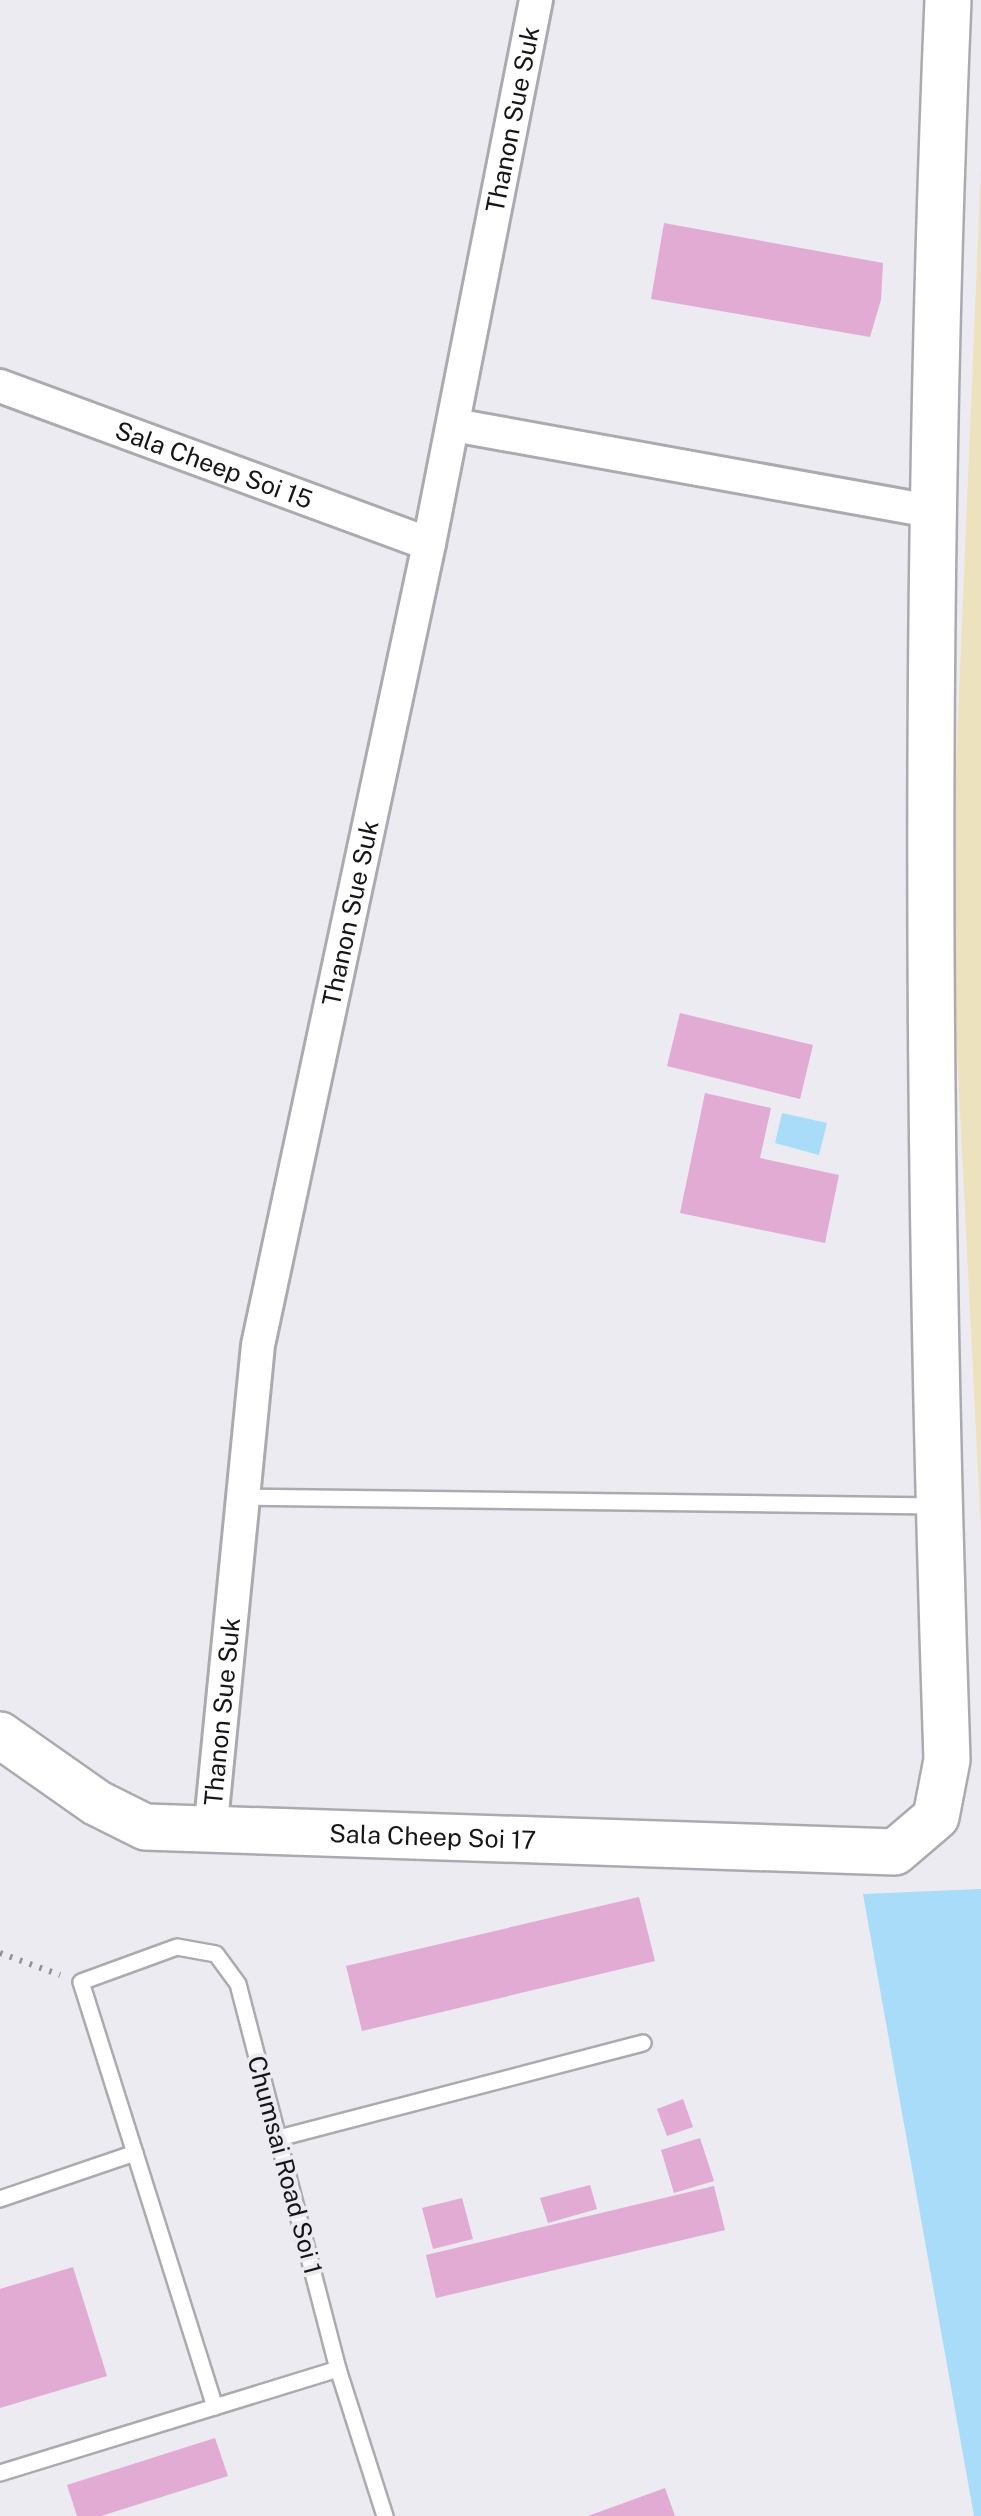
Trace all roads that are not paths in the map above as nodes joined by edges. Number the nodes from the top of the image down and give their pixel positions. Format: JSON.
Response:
{"nodes":[{"id":1,"x":536,"y":0,"type":"edge"},
{"id":2,"x":948,"y":0,"type":"edge"},
{"id":3,"x":0,"y":386,"type":"edge"},
{"id":4,"x":454,"y":424,"type":"junction"},
{"id":5,"x":930,"y":511,"type":"junction"},
{"id":6,"x":429,"y":544,"type":"junction"},
{"id":7,"x":243,"y":1497,"type":"junction"},
{"id":8,"x":938,"y":1506,"type":"junction"},
{"id":9,"x":0,"y":1735,"type":"edge"},
{"id":10,"x":210,"y":1833,"type":"junction"},
{"id":11,"x":643,"y":2042,"type":"dead end"},
{"id":12,"x":279,"y":2138,"type":"junction"},
{"id":13,"x":135,"y":2153,"type":"junction"},
{"id":14,"x":0,"y":2199,"type":"edge"},
{"id":15,"x":338,"y":2369,"type":"junction"},
{"id":16,"x":215,"y":2407,"type":"junction"},
{"id":17,"x":0,"y":2473,"type":"edge"},
{"id":18,"x":385,"y":2516,"type":"edge"}],
"edges":[{"from":1,"to":4,"type":"street","name":"Thanon Sue Suk"},
{"from":2,"to":5,"type":"street"},
{"from":3,"to":6,"type":"street","name":"Sala Cheep Soi 15"},
{"from":4,"to":5,"type":"street"},
{"from":4,"to":6,"type":"street","name":"Thanon Sue Suk"},
{"from":5,"to":8,"type":"street"},
{"from":6,"to":7,"type":"street","name":"Thanon Sue Suk"},
{"from":7,"to":8,"type":"lane"},
{"from":7,"to":10,"type":"street","name":"Thanon Sue Suk"},
{"from":8,"to":10,"type":"street","name":"Sala Cheep Soi 17"},
{"from":9,"to":10,"type":"street","name":"Sala Cheep Soi 17"},
{"from":11,"to":12,"type":"lane"},
{"from":12,"to":13,"type":"lane","name":"Chumsai Road Soi 1"},
{"from":12,"to":15,"type":"lane","name":"Chumsai Road Soi 1"},
{"from":13,"to":14,"type":"lane"},
{"from":13,"to":16,"type":"lane"},
{"from":15,"to":16,"type":"lane"},
{"from":15,"to":18,"type":"lane","name":"Chumsai Road Soi 1"},
{"from":16,"to":17,"type":"lane"}]}
